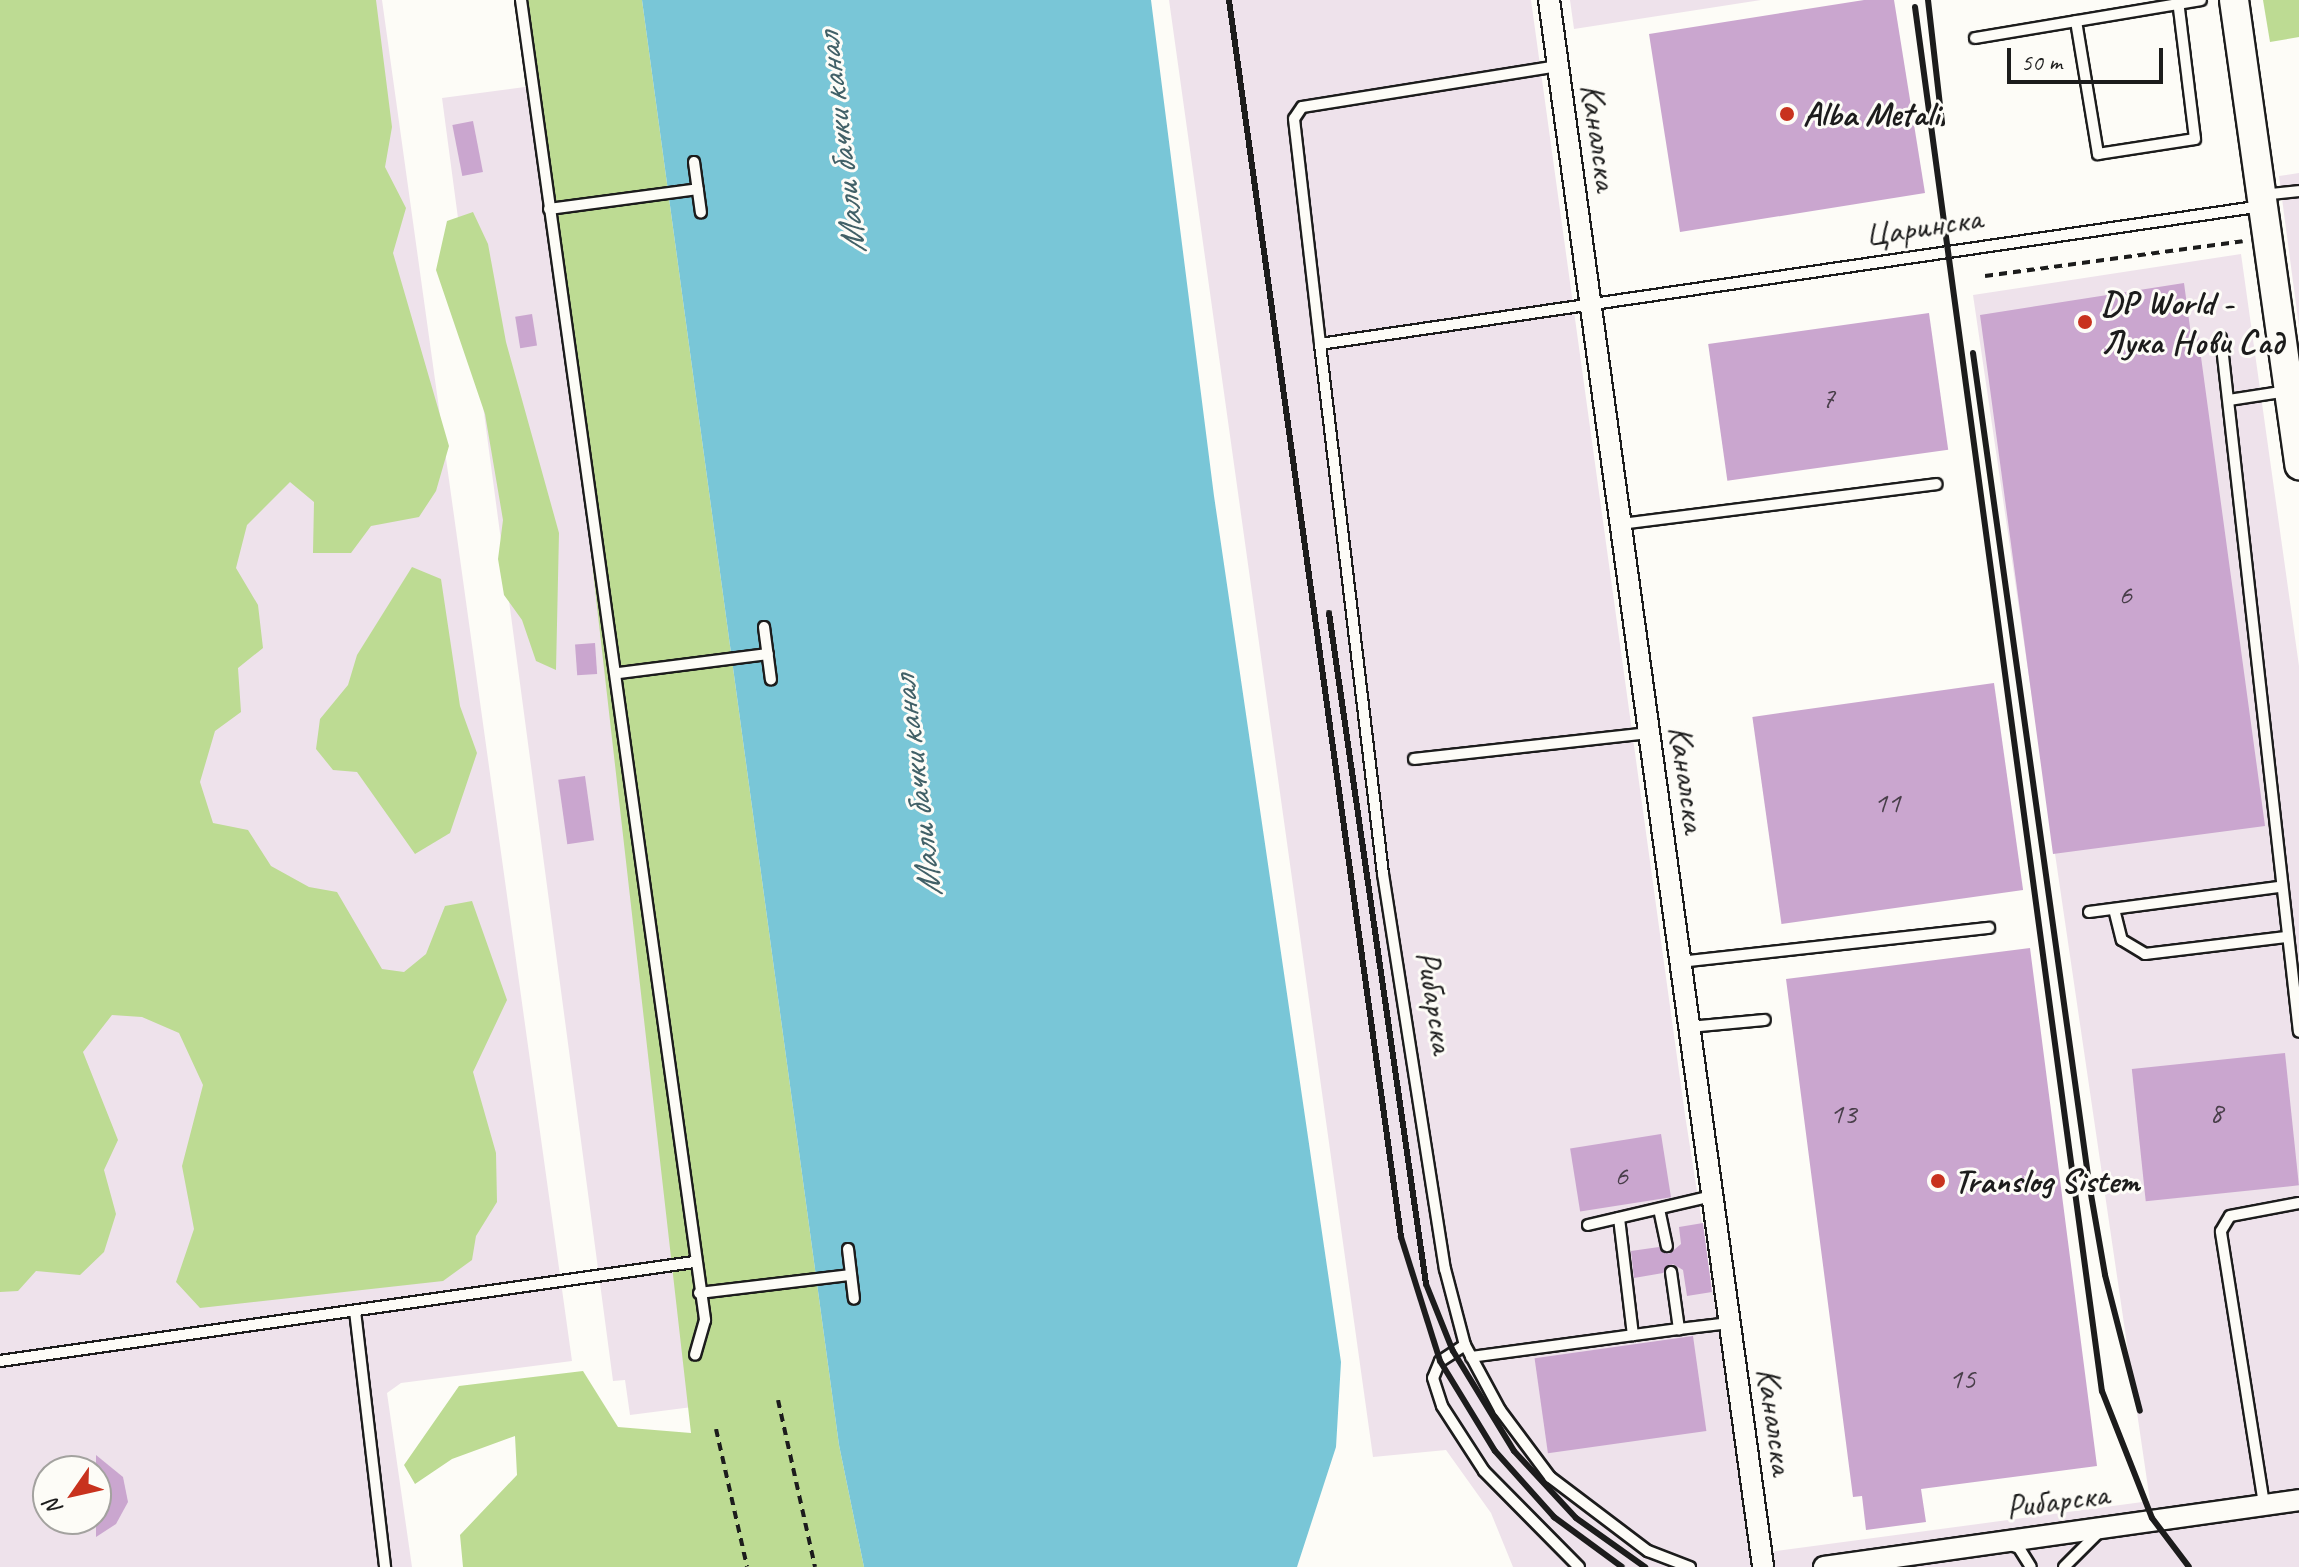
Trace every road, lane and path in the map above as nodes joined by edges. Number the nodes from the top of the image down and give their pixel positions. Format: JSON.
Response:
{"nodes":[{"id":1,"x":521,"y":0,"type":"edge"},
{"id":2,"x":1549,"y":0,"type":"edge"},
{"id":3,"x":2201,"y":0,"type":"edge"},
{"id":4,"x":2234,"y":0,"type":"edge"},
{"id":5,"x":2179,"y":2,"type":"edge"},
{"id":6,"x":2076,"y":21,"type":"junction"},
{"id":7,"x":1975,"y":38,"type":"dead end"},
{"id":8,"x":1558,"y":66,"type":"junction"},
{"id":9,"x":694,"y":162,"type":"dead end"},
{"id":10,"x":698,"y":189,"type":"junction"},
{"id":11,"x":2299,"y":191,"type":"edge"},
{"id":12,"x":2262,"y":200,"type":"junction"},
{"id":13,"x":549,"y":209,"type":"junction"},
{"id":14,"x":701,"y":213,"type":"dead end"},
{"id":15,"x":2249,"y":241,"type":"dead end"},
{"id":16,"x":1985,"y":276,"type":"dead end"},
{"id":17,"x":1592,"y":309,"type":"junction"},
{"id":18,"x":2221,"y":338,"type":"dead end"},
{"id":19,"x":1320,"y":344,"type":"junction"},
{"id":20,"x":2289,"y":390,"type":"junction"},
{"id":21,"x":2229,"y":400,"type":"junction"},
{"id":22,"x":2299,"y":465,"type":"edge"},
{"id":23,"x":1936,"y":484,"type":"dead end"},
{"id":24,"x":1621,"y":524,"type":"junction"},
{"id":25,"x":764,"y":627,"type":"dead end"},
{"id":26,"x":768,"y":654,"type":"junction"},
{"id":27,"x":619,"y":673,"type":"junction"},
{"id":28,"x":771,"y":680,"type":"dead end"},
{"id":29,"x":1649,"y":733,"type":"junction"},
{"id":30,"x":1414,"y":759,"type":"dead end"},
{"id":31,"x":2280,"y":887,"type":"junction"},
{"id":32,"x":2114,"y":909,"type":"junction"},
{"id":33,"x":2089,"y":912,"type":"dead end"},
{"id":34,"x":1989,"y":928,"type":"dead end"},
{"id":35,"x":2286,"y":937,"type":"junction"},
{"id":36,"x":1680,"y":962,"type":"junction"},
{"id":37,"x":1765,"y":1020,"type":"dead end"},
{"id":38,"x":1689,"y":1027,"type":"junction"},
{"id":39,"x":2299,"y":1032,"type":"edge"},
{"id":40,"x":1713,"y":1196,"type":"junction"},
{"id":41,"x":2299,"y":1203,"type":"edge"},
{"id":42,"x":1659,"y":1209,"type":"junction"},
{"id":43,"x":1619,"y":1218,"type":"junction"},
{"id":44,"x":1588,"y":1225,"type":"dead end"},
{"id":45,"x":1667,"y":1246,"type":"dead end"},
{"id":46,"x":848,"y":1249,"type":"dead end"},
{"id":47,"x":694,"y":1262,"type":"junction"},
{"id":48,"x":1671,"y":1272,"type":"dead end"},
{"id":49,"x":851,"y":1275,"type":"junction"},
{"id":50,"x":699,"y":1293,"type":"junction"},
{"id":51,"x":854,"y":1299,"type":"dead end"},
{"id":52,"x":355,"y":1311,"type":"junction"},
{"id":53,"x":1730,"y":1323,"type":"junction"},
{"id":54,"x":1679,"y":1329,"type":"junction"},
{"id":55,"x":1633,"y":1335,"type":"junction"},
{"id":56,"x":1465,"y":1345,"type":"junction"},
{"id":57,"x":695,"y":1355,"type":"dead end"},
{"id":58,"x":1471,"y":1357,"type":"junction"},
{"id":59,"x":0,"y":1361,"type":"edge"},
{"id":60,"x":778,"y":1400,"type":"dead end"},
{"id":61,"x":716,"y":1429,"type":"dead end"},
{"id":62,"x":2299,"y":1500,"type":"edge"},
{"id":63,"x":2264,"y":1504,"type":"junction"},
{"id":64,"x":2116,"y":1524,"type":"junction"},
{"id":65,"x":1996,"y":1540,"type":"junction"},
{"id":66,"x":385,"y":1567,"type":"edge"},
{"id":67,"x":747,"y":1567,"type":"edge"},
{"id":68,"x":815,"y":1567,"type":"edge"},
{"id":69,"x":1579,"y":1567,"type":"edge"},
{"id":70,"x":1690,"y":1567,"type":"edge"},
{"id":71,"x":1763,"y":1567,"type":"edge"},
{"id":72,"x":1824,"y":1567,"type":"edge"},
{"id":73,"x":2031,"y":1567,"type":"edge"},
{"id":74,"x":2064,"y":1567,"type":"edge"}],
"edges":[{"from":1,"to":13,"type":"lane"},
{"from":2,"to":8,"type":"street","name":"Каналска"},
{"from":3,"to":5,"type":"lane"},
{"from":4,"to":12,"type":"street"},
{"from":5,"to":6,"type":"lane"},
{"from":5,"to":6,"type":"lane"},
{"from":6,"to":7,"type":"lane"},
{"from":8,"to":17,"type":"street","name":"Каналска"},
{"from":8,"to":19,"type":"lane","name":"Рибарска"},
{"from":9,"to":10,"type":"lane"},
{"from":10,"to":13,"type":"lane"},
{"from":10,"to":14,"type":"lane"},
{"from":11,"to":12,"type":"lane","name":"Царинска"},
{"from":12,"to":17,"type":"lane","name":"Царинска"},
{"from":12,"to":20,"type":"street"},
{"from":13,"to":27,"type":"lane"},
{"from":15,"to":16,"type":"path"},
{"from":17,"to":19,"type":"lane","name":"Царинска"},
{"from":17,"to":24,"type":"street","name":"Каналска"},
{"from":18,"to":21,"type":"lane"},
{"from":19,"to":56,"type":"lane","name":"Рибарска"},
{"from":20,"to":21,"type":"lane"},
{"from":20,"to":22,"type":"street"},
{"from":21,"to":31,"type":"lane"},
{"from":23,"to":24,"type":"lane"},
{"from":24,"to":29,"type":"street","name":"Каналска"},
{"from":25,"to":26,"type":"lane"},
{"from":26,"to":27,"type":"lane"},
{"from":26,"to":28,"type":"lane"},
{"from":27,"to":47,"type":"lane"},
{"from":29,"to":30,"type":"lane"},
{"from":29,"to":36,"type":"street","name":"Каналска"},
{"from":31,"to":32,"type":"lane"},
{"from":31,"to":35,"type":"lane"},
{"from":32,"to":33,"type":"lane"},
{"from":32,"to":35,"type":"lane"},
{"from":34,"to":36,"type":"lane"},
{"from":35,"to":39,"type":"lane"},
{"from":36,"to":38,"type":"street","name":"Каналска"},
{"from":37,"to":38,"type":"lane"},
{"from":38,"to":40,"type":"street","name":"Каналска"},
{"from":40,"to":42,"type":"lane"},
{"from":40,"to":53,"type":"street","name":"Каналска"},
{"from":41,"to":63,"type":"lane"},
{"from":42,"to":43,"type":"lane"},
{"from":42,"to":45,"type":"lane"},
{"from":43,"to":44,"type":"lane"},
{"from":43,"to":55,"type":"lane"},
{"from":46,"to":49,"type":"lane"},
{"from":47,"to":50,"type":"lane"},
{"from":47,"to":52,"type":"lane"},
{"from":48,"to":54,"type":"lane"},
{"from":49,"to":50,"type":"lane"},
{"from":49,"to":51,"type":"lane"},
{"from":50,"to":57,"type":"lane"},
{"from":52,"to":59,"type":"lane"},
{"from":52,"to":66,"type":"lane"},
{"from":53,"to":54,"type":"lane"},
{"from":53,"to":71,"type":"street","name":"Каналска"},
{"from":54,"to":55,"type":"lane"},
{"from":55,"to":58,"type":"lane"},
{"from":56,"to":58,"type":"lane","name":"Рибарска"},
{"from":56,"to":69,"type":"lane"},
{"from":58,"to":70,"type":"lane","name":"Рибарска"},
{"from":60,"to":68,"type":"path"},
{"from":61,"to":67,"type":"path"},
{"from":62,"to":63,"type":"street","name":"Рибарска"},
{"from":63,"to":64,"type":"street","name":"Рибарска"},
{"from":64,"to":65,"type":"street","name":"Рибарска"},
{"from":64,"to":74,"type":"lane"},
{"from":65,"to":72,"type":"street","name":"Рибарска"},
{"from":65,"to":73,"type":"lane"}]}
